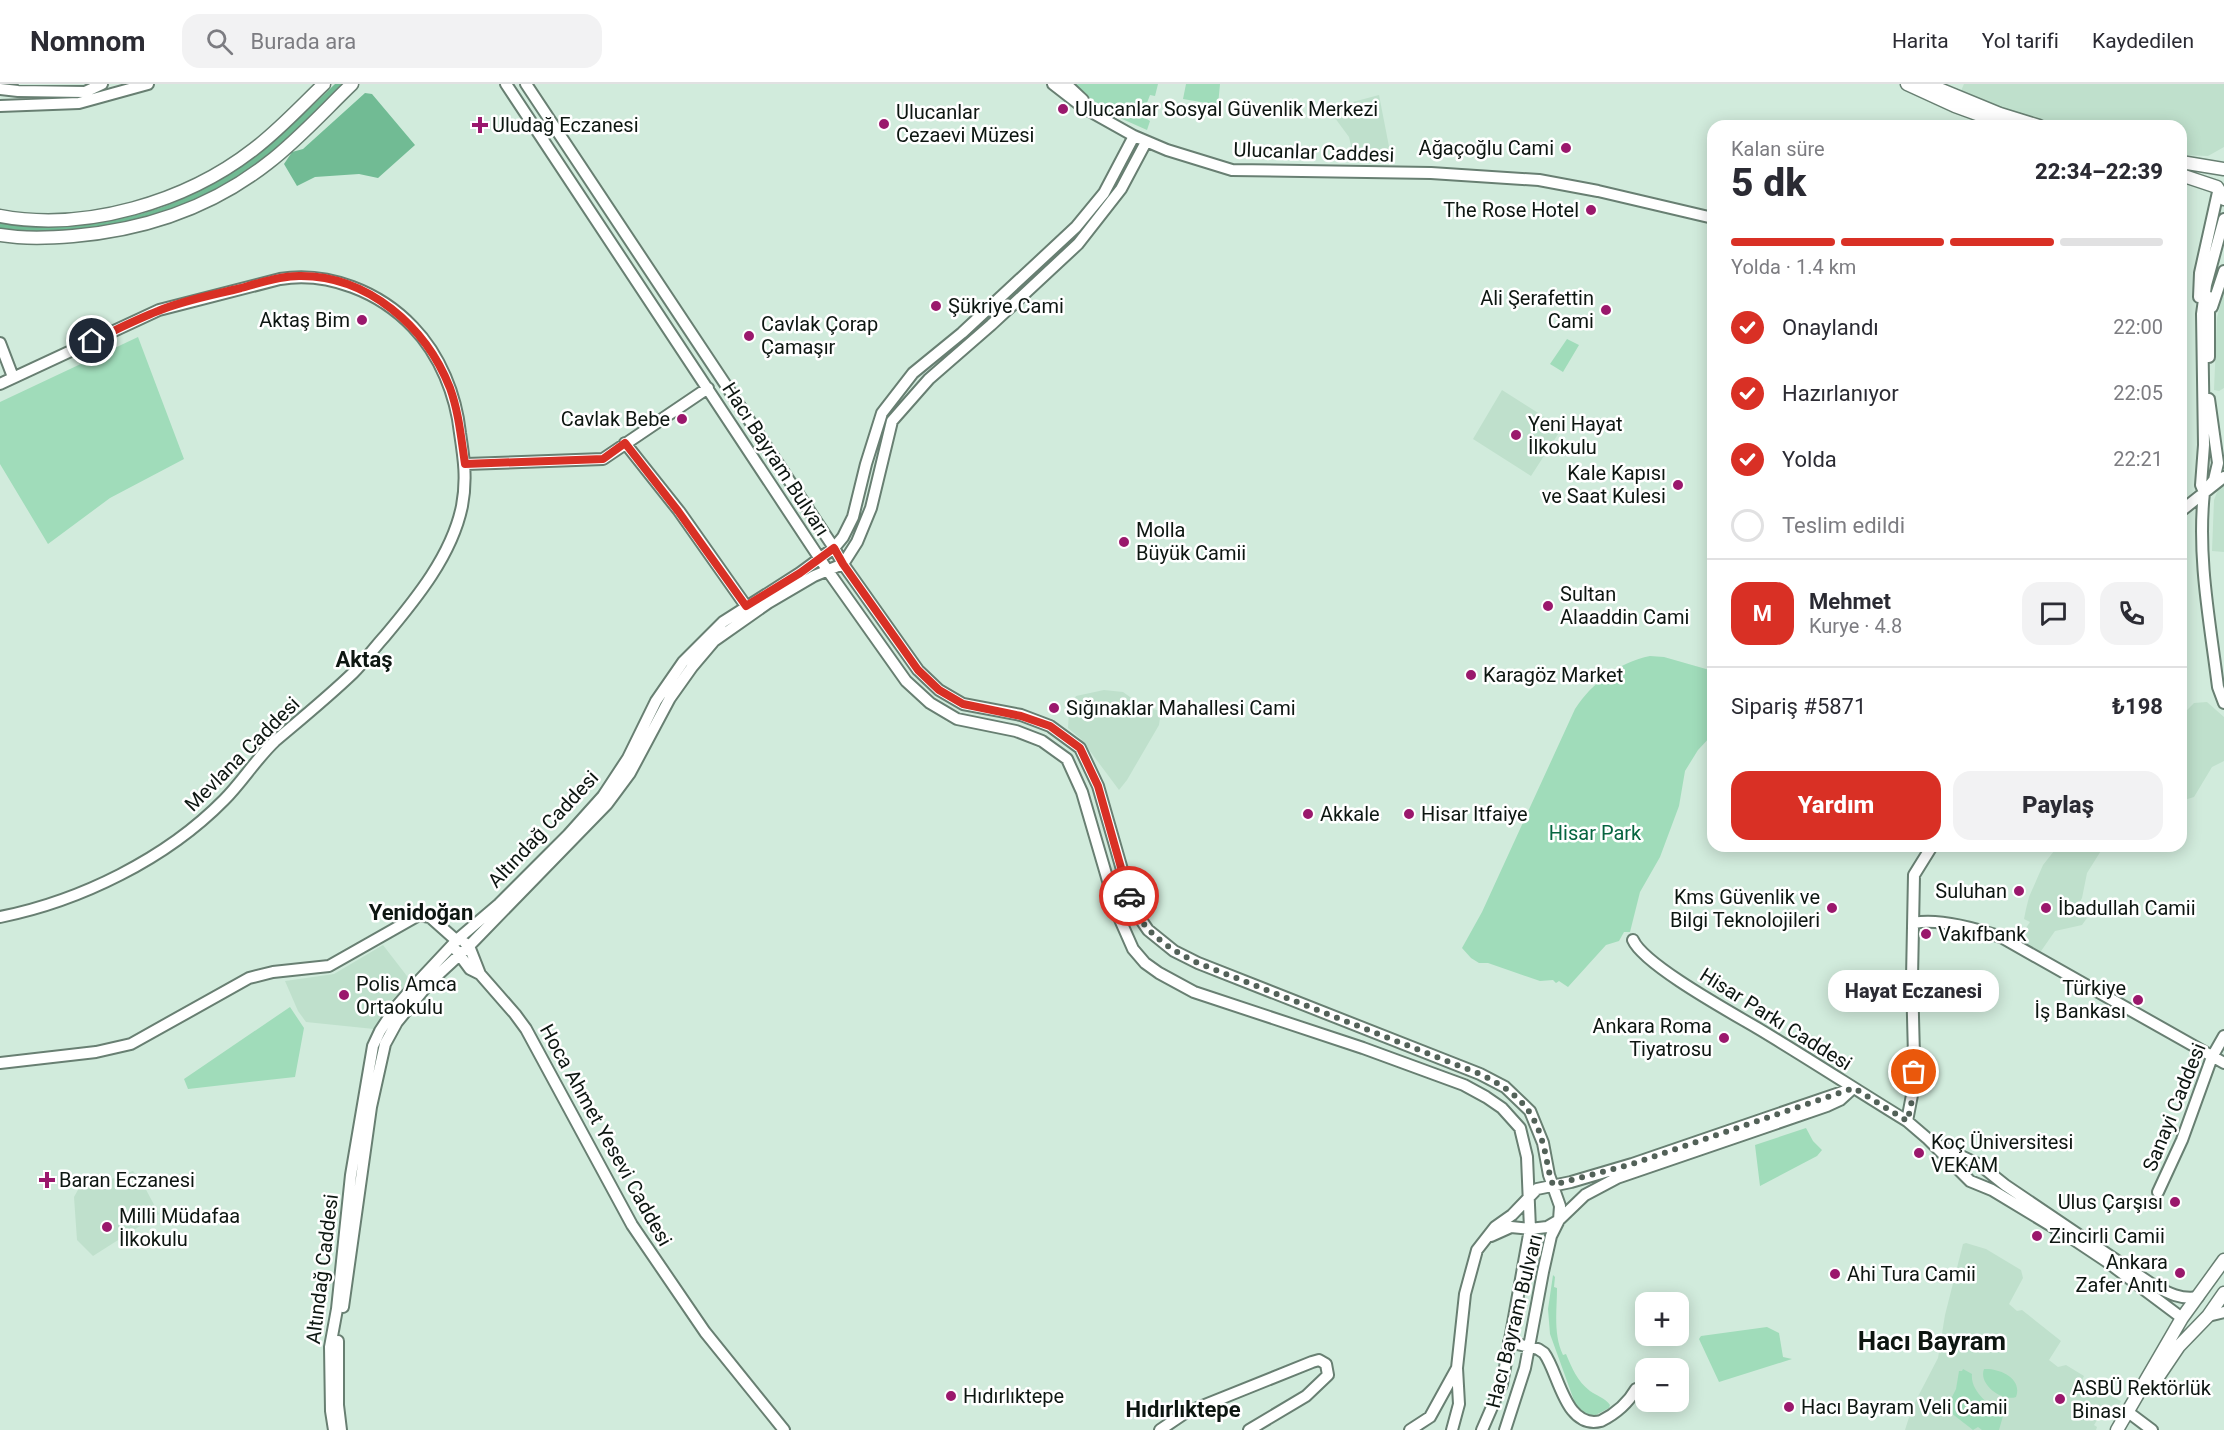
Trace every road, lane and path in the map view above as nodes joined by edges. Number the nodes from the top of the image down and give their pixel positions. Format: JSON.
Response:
{"nodes":[{"id":1,"x":102,"y":84,"type":"edge"},
{"id":2,"x":148,"y":84,"type":"edge"},
{"id":3,"x":324,"y":84,"type":"edge"},
{"id":4,"x":352,"y":84,"type":"edge"},
{"id":5,"x":506,"y":84,"type":"edge"},
{"id":6,"x":525,"y":84,"type":"edge"},
{"id":7,"x":1053,"y":84,"type":"edge"},
{"id":8,"x":1907,"y":84,"type":"edge"},
{"id":9,"x":1928,"y":84,"type":"edge"},
{"id":10,"x":1067,"y":85,"type":"edge"},
{"id":11,"x":0,"y":89,"type":"edge"},
{"id":12,"x":0,"y":106,"type":"edge"},
{"id":13,"x":1100,"y":117,"type":"junction"},
{"id":14,"x":1994,"y":120,"type":"edge"},
{"id":15,"x":2020,"y":120,"type":"edge"},
{"id":16,"x":1134,"y":136,"type":"junction"},
{"id":17,"x":1146,"y":142,"type":"junction"},
{"id":18,"x":2187,"y":163,"type":"edge"},
{"id":19,"x":2224,"y":170,"type":"edge"},
{"id":20,"x":2187,"y":178,"type":"edge"},
{"id":21,"x":2220,"y":192,"type":"edge"},
{"id":22,"x":0,"y":216,"type":"edge"},
{"id":23,"x":1707,"y":218,"type":"edge"},
{"id":24,"x":2224,"y":219,"type":"edge"},
{"id":25,"x":0,"y":235,"type":"edge"},
{"id":26,"x":2224,"y":239,"type":"edge"},
{"id":27,"x":2224,"y":270,"type":"edge"},
{"id":28,"x":2206,"y":315,"type":"junction"},
{"id":29,"x":0,"y":343,"type":"edge"},
{"id":30,"x":13,"y":377,"type":"junction"},
{"id":31,"x":0,"y":384,"type":"edge"},
{"id":32,"x":708,"y":388,"type":"junction"},
{"id":33,"x":625,"y":443,"type":"junction"},
{"id":34,"x":2204,"y":448,"type":"junction"},
{"id":35,"x":2221,"y":462,"type":"edge"},
{"id":36,"x":466,"y":467,"type":"junction"},
{"id":37,"x":2224,"y":477,"type":"edge"},
{"id":38,"x":2204,"y":492,"type":"junction"},
{"id":39,"x":2187,"y":506,"type":"edge"},
{"id":40,"x":834,"y":548,"type":"junction"},
{"id":41,"x":820,"y":558,"type":"junction"},
{"id":42,"x":843,"y":564,"type":"junction"},
{"id":43,"x":828,"y":571,"type":"junction"},
{"id":44,"x":746,"y":606,"type":"junction"},
{"id":45,"x":2224,"y":703,"type":"edge"},
{"id":46,"x":1928,"y":852,"type":"edge"},
{"id":47,"x":0,"y":917,"type":"edge"},
{"id":48,"x":1914,"y":923,"type":"junction"},
{"id":49,"x":1633,"y":940,"type":"dead end"},
{"id":50,"x":457,"y":944,"type":"junction"},
{"id":51,"x":470,"y":946,"type":"junction"},
{"id":52,"x":480,"y":974,"type":"junction"},
{"id":53,"x":2224,"y":1036,"type":"edge"},
{"id":54,"x":2212,"y":1057,"type":"junction"},
{"id":55,"x":0,"y":1063,"type":"edge"},
{"id":56,"x":2224,"y":1063,"type":"edge"},
{"id":57,"x":1854,"y":1088,"type":"junction"},
{"id":58,"x":1907,"y":1121,"type":"junction"},
{"id":59,"x":1928,"y":1139,"type":"junction"},
{"id":60,"x":1975,"y":1162,"type":"junction"},
{"id":61,"x":1989,"y":1172,"type":"junction"},
{"id":62,"x":1968,"y":1179,"type":"junction"},
{"id":63,"x":1553,"y":1185,"type":"junction"},
{"id":64,"x":1981,"y":1186,"type":"junction"},
{"id":65,"x":2158,"y":1192,"type":"dead end"},
{"id":66,"x":1529,"y":1199,"type":"junction"},
{"id":67,"x":1559,"y":1220,"type":"junction"},
{"id":68,"x":1530,"y":1229,"type":"junction"},
{"id":69,"x":1484,"y":1239,"type":"junction"},
{"id":70,"x":2224,"y":1260,"type":"edge"},
{"id":71,"x":2223,"y":1295,"type":"edge"},
{"id":72,"x":2198,"y":1297,"type":"junction"},
{"id":73,"x":2224,"y":1312,"type":"edge"},
{"id":74,"x":2208,"y":1316,"type":"junction"},
{"id":75,"x":2182,"y":1318,"type":"junction"},
{"id":76,"x":1509,"y":1342,"type":"junction"},
{"id":77,"x":1529,"y":1347,"type":"junction"},
{"id":78,"x":1457,"y":1368,"type":"junction"},
{"id":79,"x":1635,"y":1391,"type":"edge"},
{"id":80,"x":2132,"y":1415,"type":"junction"},
{"id":81,"x":334,"y":1430,"type":"edge"},
{"id":82,"x":341,"y":1430,"type":"edge"},
{"id":83,"x":784,"y":1430,"type":"edge"},
{"id":84,"x":1160,"y":1430,"type":"edge"},
{"id":85,"x":1249,"y":1430,"type":"edge"},
{"id":86,"x":1410,"y":1430,"type":"edge"},
{"id":87,"x":1452,"y":1430,"type":"edge"},
{"id":88,"x":1482,"y":1430,"type":"edge"},
{"id":89,"x":1505,"y":1430,"type":"edge"},
{"id":90,"x":2117,"y":1430,"type":"edge"},
{"id":91,"x":2124,"y":1430,"type":"edge"},
{"id":92,"x":2152,"y":1430,"type":"edge"}],
"edges":[{"from":1,"to":11,"type":"main road"},
{"from":2,"to":12,"type":"main road"},
{"from":3,"to":22,"type":"main road"},
{"from":4,"to":25,"type":"main road"},
{"from":5,"to":32,"type":"main road","name":"Hacı Bayram Bulvarı"},
{"from":6,"to":40,"type":"main road","name":"Hacı Bayram Bulvarı"},
{"from":7,"to":13,"type":"main road","name":"Ulucanlar Caddesi"},
{"from":8,"to":14,"type":"main road"},
{"from":9,"to":15,"type":"main road"},
{"from":10,"to":13,"type":"main road","name":"Ulucanlar Caddesi"},
{"from":13,"to":16,"type":"main road","name":"Ulucanlar Caddesi"},
{"from":16,"to":17,"type":"main road","name":"Ulucanlar Caddesi"},
{"from":16,"to":40,"type":"main road"},
{"from":17,"to":23,"type":"main road","name":"Ulucanlar Caddesi"},
{"from":17,"to":42,"type":"main road"},
{"from":18,"to":19,"type":"main road"},
{"from":19,"to":21,"type":"main road"},
{"from":20,"to":21,"type":"main road"},
{"from":21,"to":28,"type":"main road"},
{"from":24,"to":28,"type":"main road"},
{"from":26,"to":28,"type":"main road"},
{"from":27,"to":28,"type":"main road"},
{"from":28,"to":34,"type":"main road"},
{"from":28,"to":35,"type":"main road"},
{"from":29,"to":30,"type":"main road"},
{"from":30,"to":31,"type":"main road","name":"Mevlana Caddesi"},
{"from":30,"to":36,"type":"main road","name":"Mevlana Caddesi"},
{"from":32,"to":33,"type":"main road"},
{"from":32,"to":41,"type":"main road","name":"Hacı Bayram Bulvarı"},
{"from":33,"to":36,"type":"main road"},
{"from":33,"to":44,"type":"main road"},
{"from":34,"to":35,"type":"main road"},
{"from":34,"to":38,"type":"main road"},
{"from":35,"to":38,"type":"main road"},
{"from":36,"to":47,"type":"main road","name":"Mevlana Caddesi"},
{"from":37,"to":38,"type":"main road"},
{"from":38,"to":39,"type":"main road"},
{"from":38,"to":45,"type":"main road"},
{"from":40,"to":41,"type":"main road","name":"Altındağ Caddesi"},
{"from":40,"to":42,"type":"main road","name":"Hacı Bayram Bulvarı"},
{"from":41,"to":43,"type":"main road","name":"Hacı Bayram Bulvarı"},
{"from":41,"to":44,"type":"main road","name":"Altındağ Caddesi"},
{"from":42,"to":43,"type":"main road","name":"Altındağ Caddesi"},
{"from":42,"to":63,"type":"main road","name":"Hacı Bayram Bulvarı"},
{"from":43,"to":51,"type":"main road","name":"Altındağ Caddesi"},
{"from":43,"to":66,"type":"main road","name":"Hacı Bayram Bulvarı"},
{"from":44,"to":50,"type":"main road","name":"Altındağ Caddesi"},
{"from":46,"to":48,"type":"main road"},
{"from":48,"to":54,"type":"main road"},
{"from":48,"to":58,"type":"main road"},
{"from":49,"to":57,"type":"main road","name":"Hisar Parkı Caddesi"},
{"from":50,"to":51,"type":"main road"},
{"from":50,"to":52,"type":"main road","name":"Hoca Ahmet Yesevi Caddesi"},
{"from":50,"to":55,"type":"main road"},
{"from":50,"to":81,"type":"main road","name":"Altındağ Caddesi"},
{"from":50,"to":82,"type":"main road","name":"Altındağ Caddesi"},
{"from":51,"to":52,"type":"main road","name":"Hoca Ahmet Yesevi Caddesi"},
{"from":52,"to":83,"type":"main road","name":"Hoca Ahmet Yesevi Caddesi"},
{"from":53,"to":54,"type":"main road","name":"Sanayi Caddesi"},
{"from":54,"to":56,"type":"main road"},
{"from":54,"to":65,"type":"main road","name":"Sanayi Caddesi"},
{"from":57,"to":58,"type":"main road","name":"Hisar Parkı Caddesi"},
{"from":57,"to":63,"type":"main road"},
{"from":57,"to":67,"type":"main road"},
{"from":58,"to":59,"type":"main road","name":"Hisar Parkı Caddesi"},
{"from":59,"to":60,"type":"main road"},
{"from":59,"to":62,"type":"main road"},
{"from":60,"to":61,"type":"main road"},
{"from":60,"to":62,"type":"main road"},
{"from":61,"to":64,"type":"main road"},
{"from":61,"to":72,"type":"main road"},
{"from":62,"to":64,"type":"main road"},
{"from":63,"to":66,"type":"main road"},
{"from":63,"to":67,"type":"main road","name":"Hacı Bayram Bulvarı"},
{"from":64,"to":75,"type":"main road"},
{"from":66,"to":68,"type":"main road","name":"Hacı Bayram Bulvarı"},
{"from":66,"to":69,"type":"main road"},
{"from":67,"to":68,"type":"main road","name":"Hacı Bayram Bulvarı"},
{"from":67,"to":77,"type":"main road","name":"Hacı Bayram Bulvarı"},
{"from":68,"to":69,"type":"main road"},
{"from":68,"to":76,"type":"main road","name":"Hacı Bayram Bulvarı"},
{"from":69,"to":78,"type":"main road"},
{"from":70,"to":72,"type":"main road"},
{"from":71,"to":72,"type":"main road"},
{"from":71,"to":74,"type":"main road"},
{"from":72,"to":75,"type":"main road"},
{"from":73,"to":74,"type":"main road"},
{"from":74,"to":75,"type":"main road"},
{"from":74,"to":80,"type":"main road"},
{"from":75,"to":90,"type":"main road"},
{"from":76,"to":77,"type":"main road"},
{"from":76,"to":88,"type":"main road","name":"Hacı Bayram Bulvarı"},
{"from":77,"to":79,"type":"main road"},
{"from":77,"to":89,"type":"main road","name":"Hacı Bayram Bulvarı"},
{"from":78,"to":86,"type":"main road"},
{"from":78,"to":87,"type":"main road"},
{"from":80,"to":91,"type":"main road"},
{"from":80,"to":92,"type":"main road"},
{"from":84,"to":85,"type":"main road"}]}
